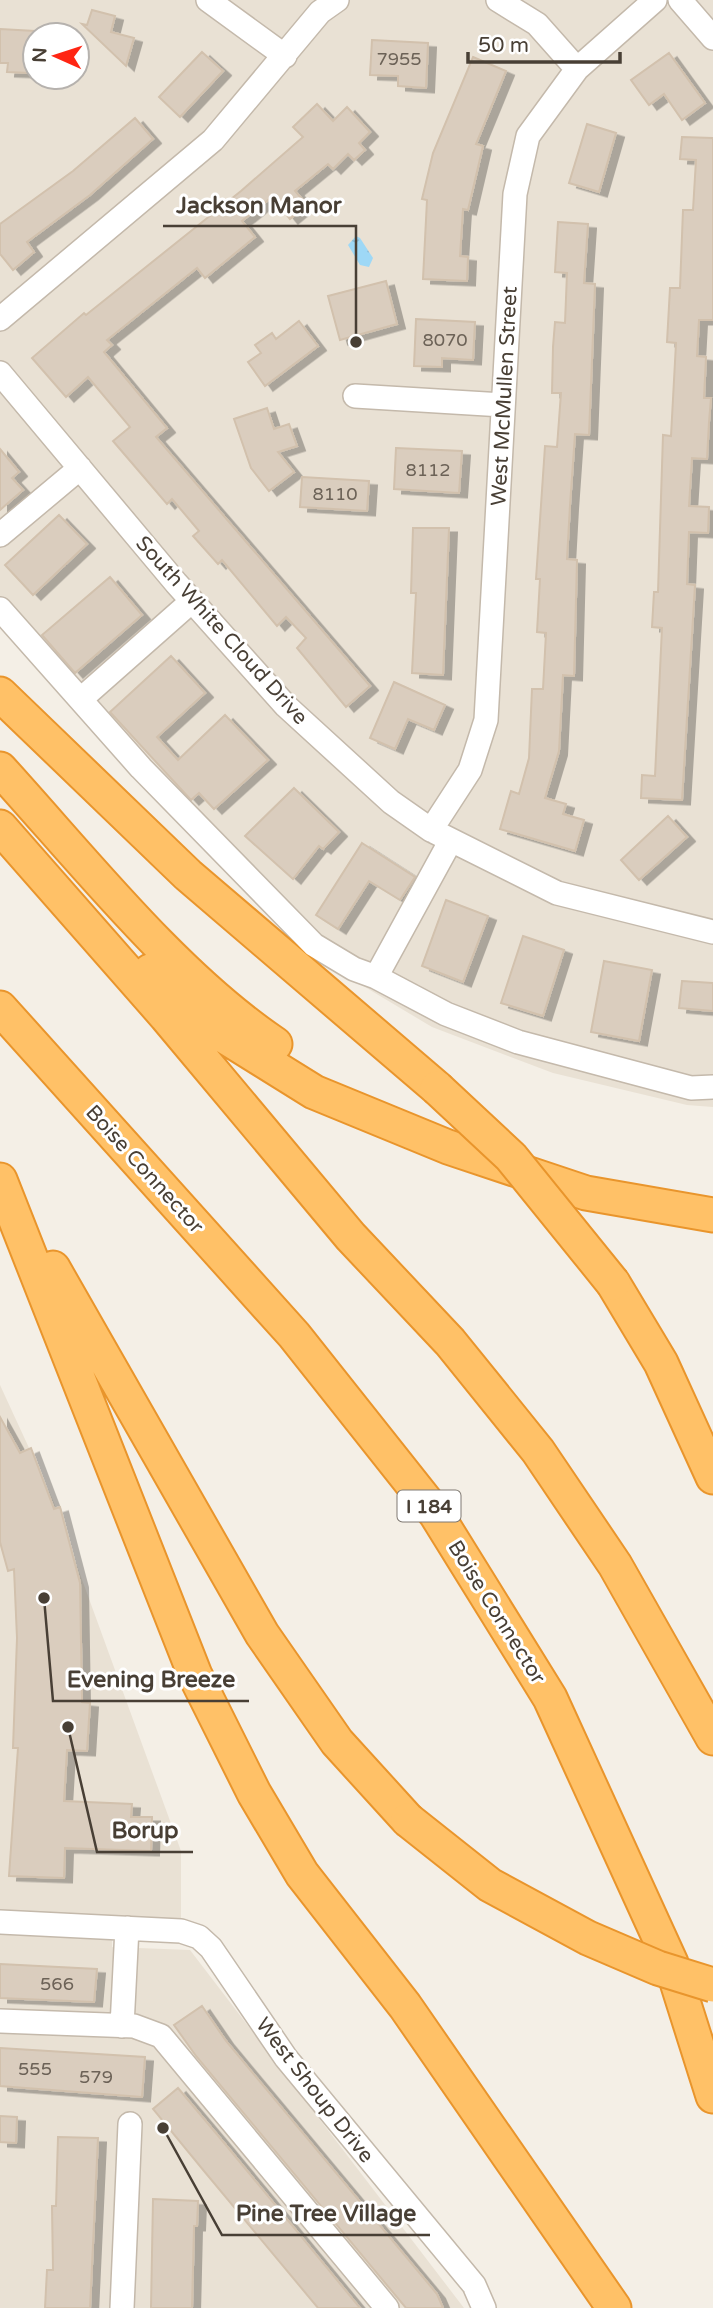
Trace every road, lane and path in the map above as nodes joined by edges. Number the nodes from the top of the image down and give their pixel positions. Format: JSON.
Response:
{"nodes":[{"id":1,"x":208,"y":0,"type":"edge"},
{"id":2,"x":337,"y":0,"type":"edge"},
{"id":3,"x":498,"y":0,"type":"edge"},
{"id":4,"x":655,"y":0,"type":"edge"},
{"id":5,"x":680,"y":0,"type":"edge"},
{"id":6,"x":713,"y":38,"type":"edge"},
{"id":7,"x":285,"y":56,"type":"junction"},
{"id":8,"x":577,"y":69,"type":"junction"},
{"id":9,"x":0,"y":319,"type":"edge"},
{"id":10,"x":0,"y":373,"type":"edge"},
{"id":11,"x":355,"y":396,"type":"dead end"},
{"id":12,"x":503,"y":405,"type":"junction"},
{"id":13,"x":80,"y":468,"type":"junction"},
{"id":14,"x":0,"y":535,"type":"edge"},
{"id":15,"x":192,"y":601,"type":"junction"},
{"id":16,"x":0,"y":609,"type":"edge"},
{"id":17,"x":0,"y":694,"type":"edge"},
{"id":18,"x":81,"y":699,"type":"junction"},
{"id":19,"x":0,"y":769,"type":"edge"},
{"id":20,"x":0,"y":826,"type":"edge"},
{"id":21,"x":441,"y":835,"type":"junction"},
{"id":22,"x":713,"y":932,"type":"edge"},
{"id":23,"x":376,"y":976,"type":"junction"},
{"id":24,"x":0,"y":1008,"type":"edge"},
{"id":25,"x":713,"y":1087,"type":"edge"},
{"id":26,"x":448,"y":1147,"type":"junction"},
{"id":27,"x":0,"y":1174,"type":"edge"},
{"id":28,"x":0,"y":1180,"type":"edge"},
{"id":29,"x":713,"y":1215,"type":"edge"},
{"id":30,"x":713,"y":1478,"type":"edge"},
{"id":31,"x":713,"y":1738,"type":"edge"},
{"id":32,"x":0,"y":1922,"type":"edge"},
{"id":33,"x":127,"y":1928,"type":"junction"},
{"id":34,"x":713,"y":1985,"type":"edge"},
{"id":35,"x":0,"y":2021,"type":"edge"},
{"id":36,"x":122,"y":2026,"type":"junction"},
{"id":37,"x":713,"y":2096,"type":"edge"},
{"id":38,"x":130,"y":2124,"type":"dead end"},
{"id":39,"x":122,"y":2308,"type":"edge"},
{"id":40,"x":387,"y":2308,"type":"edge"},
{"id":41,"x":484,"y":2308,"type":"edge"},
{"id":42,"x":614,"y":2308,"type":"edge"}],
"edges":[{"from":1,"to":7,"type":"street"},
{"from":2,"to":7,"type":"street"},
{"from":3,"to":8,"type":"street"},
{"from":4,"to":8,"type":"street","name":"West McMullen Street"},
{"from":5,"to":6,"type":"street"},
{"from":7,"to":9,"type":"street"},
{"from":8,"to":12,"type":"street","name":"West McMullen Street"},
{"from":10,"to":13,"type":"street","name":"South White Cloud Drive"},
{"from":11,"to":12,"type":"street"},
{"from":12,"to":21,"type":"street","name":"West McMullen Street"},
{"from":13,"to":14,"type":"street"},
{"from":13,"to":15,"type":"street","name":"South White Cloud Drive"},
{"from":15,"to":18,"type":"street"},
{"from":15,"to":21,"type":"street","name":"South White Cloud Drive"},
{"from":16,"to":18,"type":"street"},
{"from":17,"to":30,"type":"highway","bridge":true},
{"from":18,"to":23,"type":"street"},
{"from":19,"to":26,"type":"highway"},
{"from":20,"to":26,"type":"highway"},
{"from":20,"to":31,"type":"highway"},
{"from":21,"to":22,"type":"street","name":"South White Cloud Drive"},
{"from":21,"to":23,"type":"street","name":"West McMullen Street"},
{"from":23,"to":25,"type":"street"},
{"from":24,"to":37,"type":"highway","name":"Boise Connector","number":"I 184"},
{"from":26,"to":29,"type":"highway"},
{"from":27,"to":34,"type":"highway","bridge":true},
{"from":28,"to":42,"type":"highway"},
{"from":32,"to":33,"type":"street"},
{"from":33,"to":36,"type":"street"},
{"from":33,"to":41,"type":"street","name":"West Shoup Drive"},
{"from":35,"to":36,"type":"street"},
{"from":36,"to":40,"type":"street"},
{"from":38,"to":39,"type":"street"}]}
